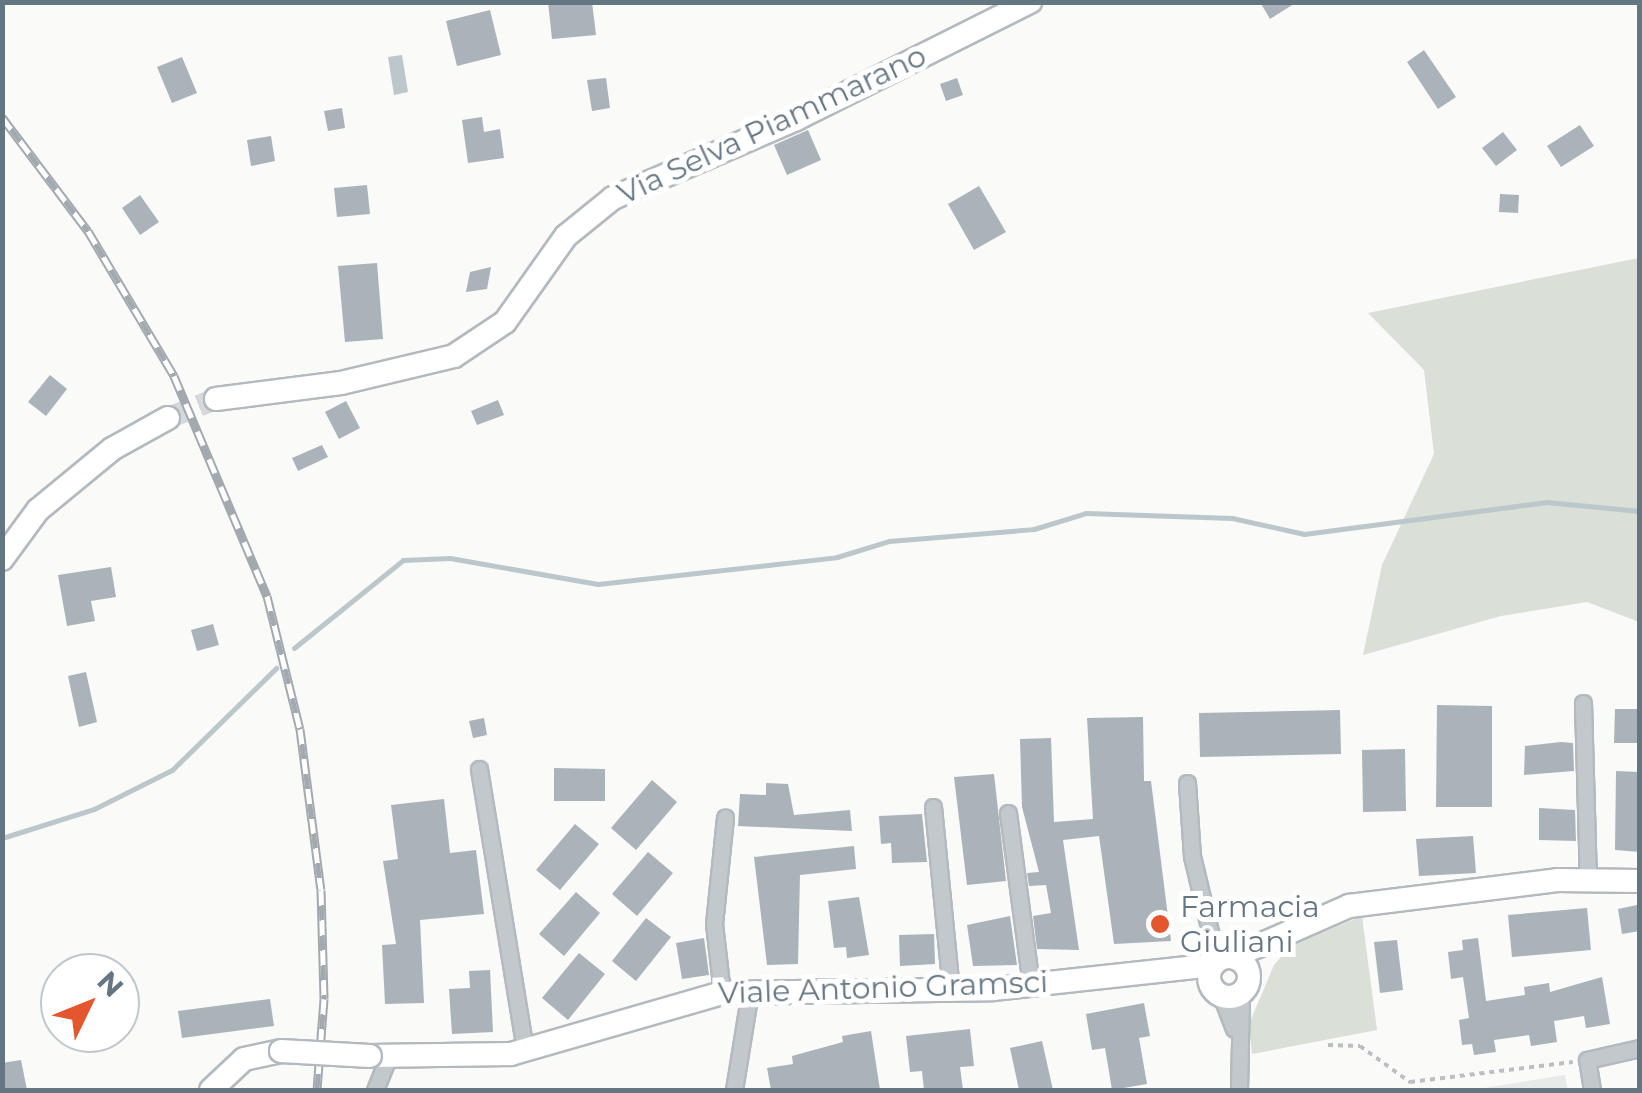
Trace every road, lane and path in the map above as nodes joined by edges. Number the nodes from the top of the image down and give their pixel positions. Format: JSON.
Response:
{"nodes":[{"id":1,"x":1030,"y":2,"type":"edge"},
{"id":2,"x":216,"y":399,"type":"tunnel mouth"},
{"id":3,"x":168,"y":418,"type":"tunnel mouth"},
{"id":4,"x":2,"y":560,"type":"edge"},
{"id":5,"x":1582,"y":703,"type":"dead end"},
{"id":6,"x":480,"y":769,"type":"dead end"},
{"id":7,"x":1187,"y":783,"type":"dead end"},
{"id":8,"x":933,"y":807,"type":"dead end"},
{"id":9,"x":1008,"y":814,"type":"dead end"},
{"id":10,"x":725,"y":818,"type":"dead end"},
{"id":11,"x":1588,"y":878,"type":"junction"},
{"id":12,"x":1640,"y":882,"type":"edge"},
{"id":13,"x":1226,"y":974,"type":"junction"},
{"id":14,"x":1031,"y":986,"type":"junction"},
{"id":15,"x":951,"y":990,"type":"junction"},
{"id":16,"x":750,"y":992,"type":"junction"},
{"id":17,"x":722,"y":993,"type":"junction"},
{"id":18,"x":1328,"y":1045,"type":"dead end"},
{"id":19,"x":1640,"y":1048,"type":"edge"},
{"id":20,"x":525,"y":1050,"type":"junction"},
{"id":21,"x":379,"y":1057,"type":"junction"},
{"id":22,"x":1587,"y":1060,"type":"junction"},
{"id":23,"x":212,"y":1090,"type":"edge"},
{"id":24,"x":376,"y":1090,"type":"edge"},
{"id":25,"x":734,"y":1090,"type":"edge"},
{"id":26,"x":1240,"y":1090,"type":"edge"},
{"id":27,"x":1592,"y":1090,"type":"edge"}],
"edges":[{"from":1,"to":2,"type":"street","name":"Via Selva Piammarano"},
{"from":3,"to":4,"type":"street"},
{"from":5,"to":11,"type":"street"},
{"from":6,"to":20,"type":"street"},
{"from":7,"to":13,"type":"street"},
{"from":8,"to":15,"type":"street"},
{"from":9,"to":14,"type":"street"},
{"from":10,"to":17,"type":"street"},
{"from":11,"to":12,"type":"street"},
{"from":11,"to":13,"type":"street"},
{"from":13,"to":14,"type":"street","name":"Viale Antonio Gramsci"},
{"from":13,"to":26,"type":"street"},
{"from":14,"to":15,"type":"street","name":"Viale Antonio Gramsci"},
{"from":15,"to":16,"type":"street","name":"Viale Antonio Gramsci"},
{"from":16,"to":17,"type":"street","name":"Viale Antonio Gramsci"},
{"from":16,"to":25,"type":"street"},
{"from":17,"to":20,"type":"street","name":"Viale Antonio Gramsci"},
{"from":18,"to":22,"type":"path"},
{"from":19,"to":22,"type":"street"},
{"from":20,"to":21,"type":"street","name":"Viale Antonio Gramsci"},
{"from":21,"to":23,"type":"street","name":"Viale Antonio Gramsci","bridge":true},
{"from":21,"to":24,"type":"street"},
{"from":22,"to":27,"type":"street"}]}
